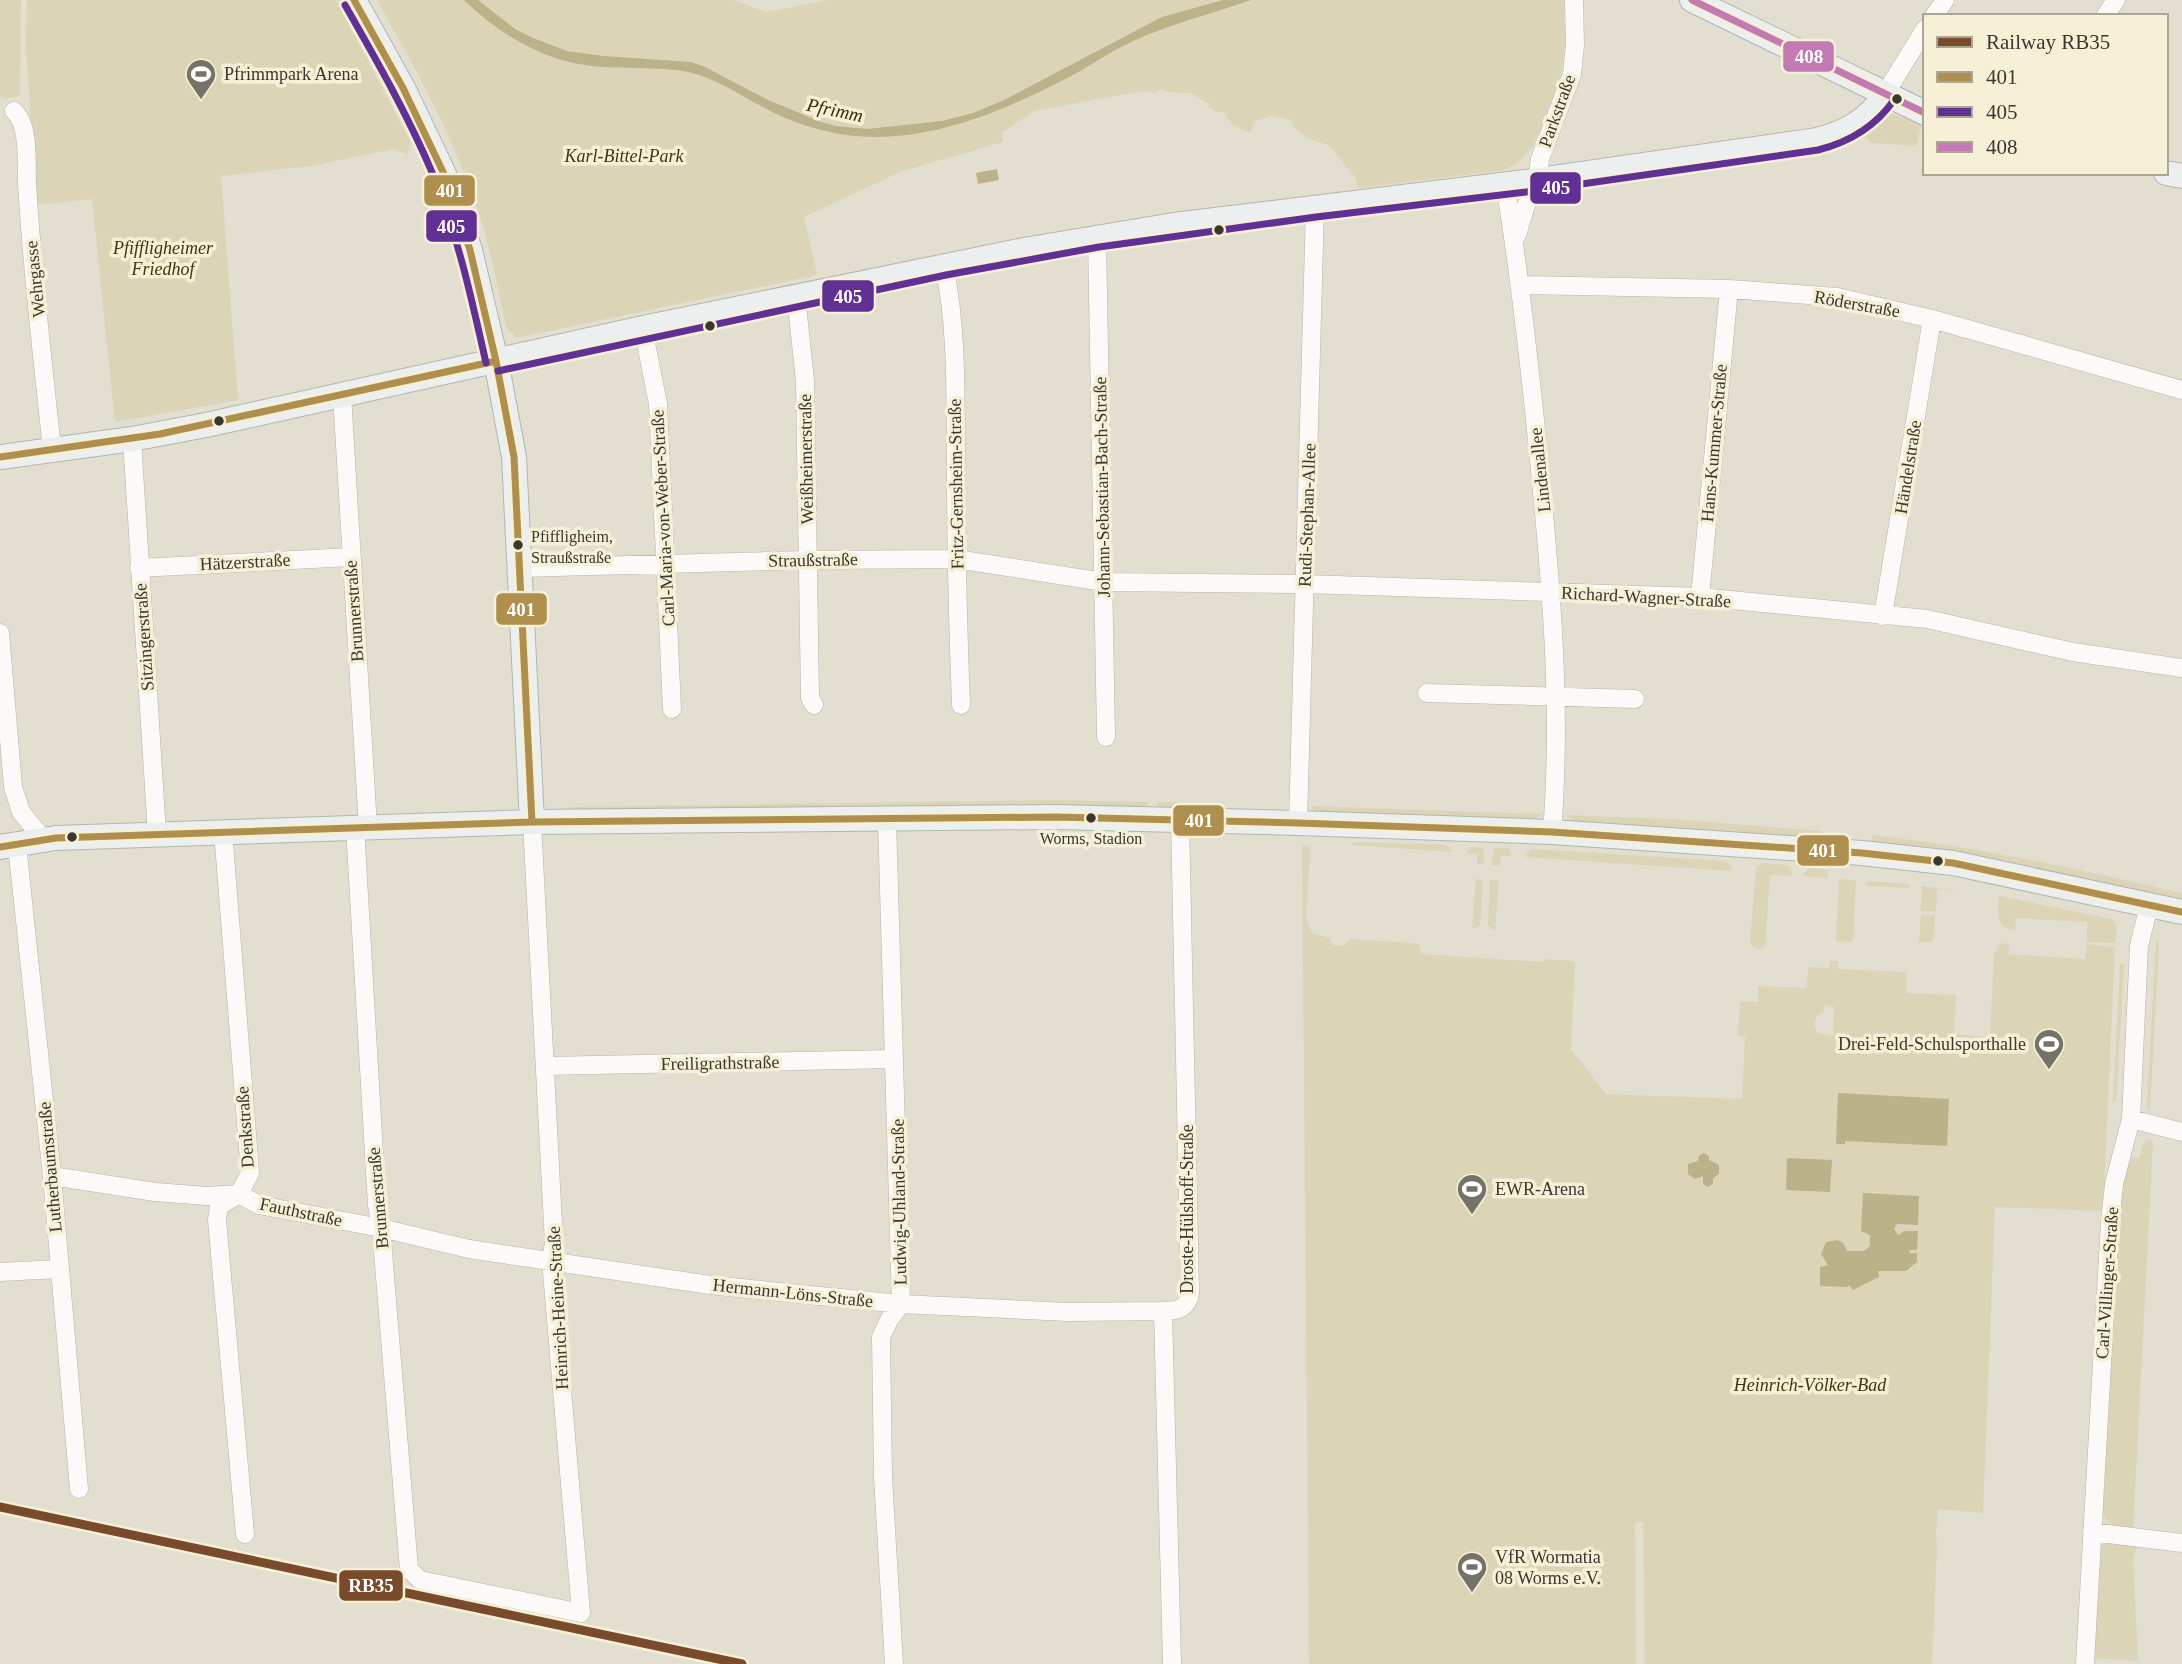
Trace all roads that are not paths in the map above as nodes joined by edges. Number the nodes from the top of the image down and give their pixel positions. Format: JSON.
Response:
{"nodes":[{"id":1,"x":354,"y":0,"type":"edge"},
{"id":2,"x":1574,"y":0,"type":"edge"},
{"id":3,"x":1692,"y":0,"type":"edge"},
{"id":4,"x":1923,"y":32,"type":"edge"},
{"id":5,"x":1885,"y":94,"type":"junction"},
{"id":6,"x":14,"y":111,"type":"dead end"},
{"id":7,"x":1923,"y":112,"type":"edge"},
{"id":8,"x":1537,"y":180,"type":"junction"},
{"id":9,"x":1505,"y":185,"type":"junction"},
{"id":10,"x":1315,"y":207,"type":"junction"},
{"id":11,"x":1097,"y":237,"type":"junction"},
{"id":12,"x":1515,"y":245,"type":"junction"},
{"id":13,"x":944,"y":265,"type":"junction"},
{"id":14,"x":1521,"y":285,"type":"junction"},
{"id":15,"x":1729,"y":289,"type":"junction"},
{"id":16,"x":796,"y":296,"type":"junction"},
{"id":17,"x":1932,"y":319,"type":"junction"},
{"id":18,"x":643,"y":328,"type":"junction"},
{"id":19,"x":496,"y":361,"type":"junction"},
{"id":20,"x":2182,"y":390,"type":"edge"},
{"id":21,"x":342,"y":395,"type":"junction"},
{"id":22,"x":132,"y":439,"type":"junction"},
{"id":23,"x":52,"y":450,"type":"junction"},
{"id":24,"x":0,"y":457,"type":"edge"},
{"id":25,"x":351,"y":556,"type":"junction"},
{"id":26,"x":956,"y":559,"type":"junction"},
{"id":27,"x":807,"y":560,"type":"junction"},
{"id":28,"x":665,"y":564,"type":"junction"},
{"id":29,"x":139,"y":568,"type":"junction"},
{"id":30,"x":520,"y":568,"type":"junction"},
{"id":31,"x":1104,"y":582,"type":"junction"},
{"id":32,"x":1305,"y":584,"type":"junction"},
{"id":33,"x":1552,"y":592,"type":"junction"},
{"id":34,"x":1700,"y":597,"type":"junction"},
{"id":35,"x":1883,"y":616,"type":"junction"},
{"id":36,"x":0,"y":633,"type":"edge"},
{"id":37,"x":2182,"y":667,"type":"edge"},
{"id":38,"x":1427,"y":693,"type":"dead end"},
{"id":39,"x":1555,"y":696,"type":"junction"},
{"id":40,"x":1635,"y":699,"type":"dead end"},
{"id":41,"x":814,"y":705,"type":"dead end"},
{"id":42,"x":961,"y":705,"type":"dead end"},
{"id":43,"x":673,"y":709,"type":"dead end"},
{"id":44,"x":1106,"y":737,"type":"dead end"},
{"id":45,"x":887,"y":819,"type":"junction"},
{"id":46,"x":1180,"y":819,"type":"junction"},
{"id":47,"x":533,"y":822,"type":"junction"},
{"id":48,"x":1298,"y":823,"type":"junction"},
{"id":49,"x":361,"y":827,"type":"junction"},
{"id":50,"x":223,"y":831,"type":"junction"},
{"id":51,"x":1552,"y":832,"type":"junction"},
{"id":52,"x":157,"y":834,"type":"junction"},
{"id":53,"x":43,"y":839,"type":"junction"},
{"id":54,"x":8,"y":846,"type":"edge"},
{"id":55,"x":2149,"y":906,"type":"junction"},
{"id":56,"x":2182,"y":912,"type":"edge"},
{"id":57,"x":894,"y":1059,"type":"junction"},
{"id":58,"x":545,"y":1066,"type":"junction"},
{"id":59,"x":2131,"y":1119,"type":"junction"},
{"id":60,"x":2182,"y":1132,"type":"edge"},
{"id":61,"x":52,"y":1176,"type":"junction"},
{"id":62,"x":239,"y":1194,"type":"junction"},
{"id":63,"x":382,"y":1228,"type":"junction"},
{"id":64,"x":551,"y":1260,"type":"junction"},
{"id":65,"x":59,"y":1269,"type":"junction"},
{"id":66,"x":0,"y":1272,"type":"edge"},
{"id":67,"x":901,"y":1304,"type":"junction"},
{"id":68,"x":1163,"y":1311,"type":"junction"},
{"id":69,"x":79,"y":1489,"type":"dead end"},
{"id":70,"x":2092,"y":1532,"type":"junction"},
{"id":71,"x":244,"y":1534,"type":"dead end"},
{"id":72,"x":2182,"y":1543,"type":"edge"},
{"id":73,"x":409,"y":1569,"type":"joint"},
{"id":74,"x":894,"y":1664,"type":"edge"},
{"id":75,"x":1172,"y":1664,"type":"edge"},
{"id":76,"x":2085,"y":1664,"type":"edge"}],
"edges":[{"from":1,"to":19,"type":"street"},
{"from":2,"to":8,"type":"street","name":"Parkstraße"},
{"from":3,"to":5,"type":"street"},
{"from":4,"to":5,"type":"street"},
{"from":5,"to":7,"type":"street"},
{"from":5,"to":8,"type":"street"},
{"from":6,"to":23,"type":"street","name":"Wehrgasse"},
{"from":8,"to":9,"type":"street"},
{"from":8,"to":12,"type":"street","name":"Lindenallee"},
{"from":9,"to":10,"type":"street"},
{"from":9,"to":12,"type":"street","name":"Lindenallee"},
{"from":10,"to":11,"type":"street"},
{"from":10,"to":32,"type":"street","name":"Rudi-Stephan-Allee"},
{"from":11,"to":13,"type":"street"},
{"from":11,"to":31,"type":"street","name":"Johann-Sebastian-Bach-Straße"},
{"from":12,"to":14,"type":"street","name":"Lindenallee"},
{"from":13,"to":16,"type":"street"},
{"from":13,"to":26,"type":"street","name":"Fritz-Gernsheim-Straße"},
{"from":14,"to":15,"type":"street","name":"Röderstraße"},
{"from":14,"to":33,"type":"street","name":"Lindenallee"},
{"from":15,"to":17,"type":"street","name":"Röderstraße"},
{"from":15,"to":34,"type":"street","name":"Hans-Kummer-Straße"},
{"from":16,"to":18,"type":"street"},
{"from":16,"to":27,"type":"street","name":"Weißheimerstraße"},
{"from":17,"to":20,"type":"street","name":"Röderstraße"},
{"from":17,"to":35,"type":"street","name":"Händelstraße"},
{"from":18,"to":19,"type":"street"},
{"from":18,"to":28,"type":"street","name":"Carl-Maria-von-Weber-Straße"},
{"from":19,"to":21,"type":"street"},
{"from":19,"to":30,"type":"street"},
{"from":21,"to":22,"type":"street"},
{"from":21,"to":25,"type":"street","name":"Brunnerstraße"},
{"from":22,"to":23,"type":"street"},
{"from":22,"to":29,"type":"street","name":"Sitzingerstraße"},
{"from":23,"to":24,"type":"street"},
{"from":25,"to":29,"type":"street","name":"Hätzerstraße"},
{"from":25,"to":49,"type":"street","name":"Brunnerstraße"},
{"from":26,"to":27,"type":"street","name":"Straußstraße"},
{"from":26,"to":31,"type":"street","name":"Straußstraße"},
{"from":26,"to":42,"type":"street","name":"Fritz-Gernsheim-Straße"},
{"from":27,"to":28,"type":"street","name":"Straußstraße"},
{"from":27,"to":41,"type":"street","name":"Weißheimerstraße"},
{"from":28,"to":30,"type":"street","name":"Straußstraße"},
{"from":28,"to":43,"type":"street","name":"Carl-Maria-von-Weber-Straße"},
{"from":29,"to":52,"type":"street","name":"Sitzingerstraße"},
{"from":30,"to":47,"type":"street"},
{"from":31,"to":32,"type":"street","name":"Richard-Wagner-Straße"},
{"from":31,"to":44,"type":"street","name":"Johann-Sebastian-Bach-Straße"},
{"from":32,"to":33,"type":"street","name":"Richard-Wagner-Straße"},
{"from":32,"to":48,"type":"street","name":"Rudi-Stephan-Allee"},
{"from":33,"to":34,"type":"street","name":"Richard-Wagner-Straße"},
{"from":33,"to":39,"type":"street","name":"Lindenallee"},
{"from":34,"to":35,"type":"street","name":"Richard-Wagner-Straße"},
{"from":35,"to":37,"type":"street","name":"Richard-Wagner-Straße"},
{"from":36,"to":53,"type":"street"},
{"from":38,"to":39,"type":"street"},
{"from":39,"to":40,"type":"street"},
{"from":39,"to":51,"type":"street","name":"Lindenallee"},
{"from":45,"to":46,"type":"street"},
{"from":45,"to":47,"type":"street"},
{"from":45,"to":57,"type":"street","name":"Ludwig-Uhland-Straße"},
{"from":46,"to":48,"type":"street"},
{"from":46,"to":68,"type":"street","name":"Droste-Hülshoff-Straße"},
{"from":47,"to":49,"type":"street"},
{"from":47,"to":58,"type":"street","name":"Heinrich-Heine-Straße"},
{"from":48,"to":51,"type":"street"},
{"from":49,"to":50,"type":"street"},
{"from":49,"to":63,"type":"street","name":"Brunnerstraße"},
{"from":50,"to":52,"type":"street"},
{"from":50,"to":62,"type":"street","name":"Denkstraße"},
{"from":51,"to":55,"type":"street"},
{"from":52,"to":53,"type":"street"},
{"from":53,"to":54,"type":"street"},
{"from":54,"to":61,"type":"street","name":"Lutherbaumstraße"},
{"from":55,"to":56,"type":"street"},
{"from":55,"to":59,"type":"street","name":"Carl-Villinger-Straße"},
{"from":57,"to":58,"type":"street","name":"Freiligrathstraße"},
{"from":57,"to":67,"type":"street","name":"Ludwig-Uhland-Straße"},
{"from":58,"to":64,"type":"street","name":"Heinrich-Heine-Straße"},
{"from":59,"to":60,"type":"street"},
{"from":59,"to":70,"type":"street","name":"Carl-Villinger-Straße"},
{"from":61,"to":62,"type":"street","name":"Fauthstraße"},
{"from":61,"to":65,"type":"street","name":"Lutherbaumstraße"},
{"from":62,"to":63,"type":"street","name":"Fauthstraße"},
{"from":62,"to":71,"type":"street","name":"Denkstraße"},
{"from":63,"to":64,"type":"street","name":"Fauthstraße"},
{"from":63,"to":73,"type":"street","name":"Brunnerstraße"},
{"from":64,"to":67,"type":"street","name":"Hermann-Löns-Straße"},
{"from":64,"to":73,"type":"street","name":"Heinrich-Heine-Straße"},
{"from":65,"to":66,"type":"street"},
{"from":65,"to":69,"type":"street","name":"Lutherbaumstraße"},
{"from":67,"to":68,"type":"street","name":"Hermann-Löns-Straße"},
{"from":67,"to":74,"type":"street","name":"Ludwig-Uhland-Straße"},
{"from":68,"to":75,"type":"street","name":"Droste-Hülshoff-Straße"},
{"from":70,"to":72,"type":"street"},
{"from":70,"to":76,"type":"street","name":"Carl-Villinger-Straße"}]}
